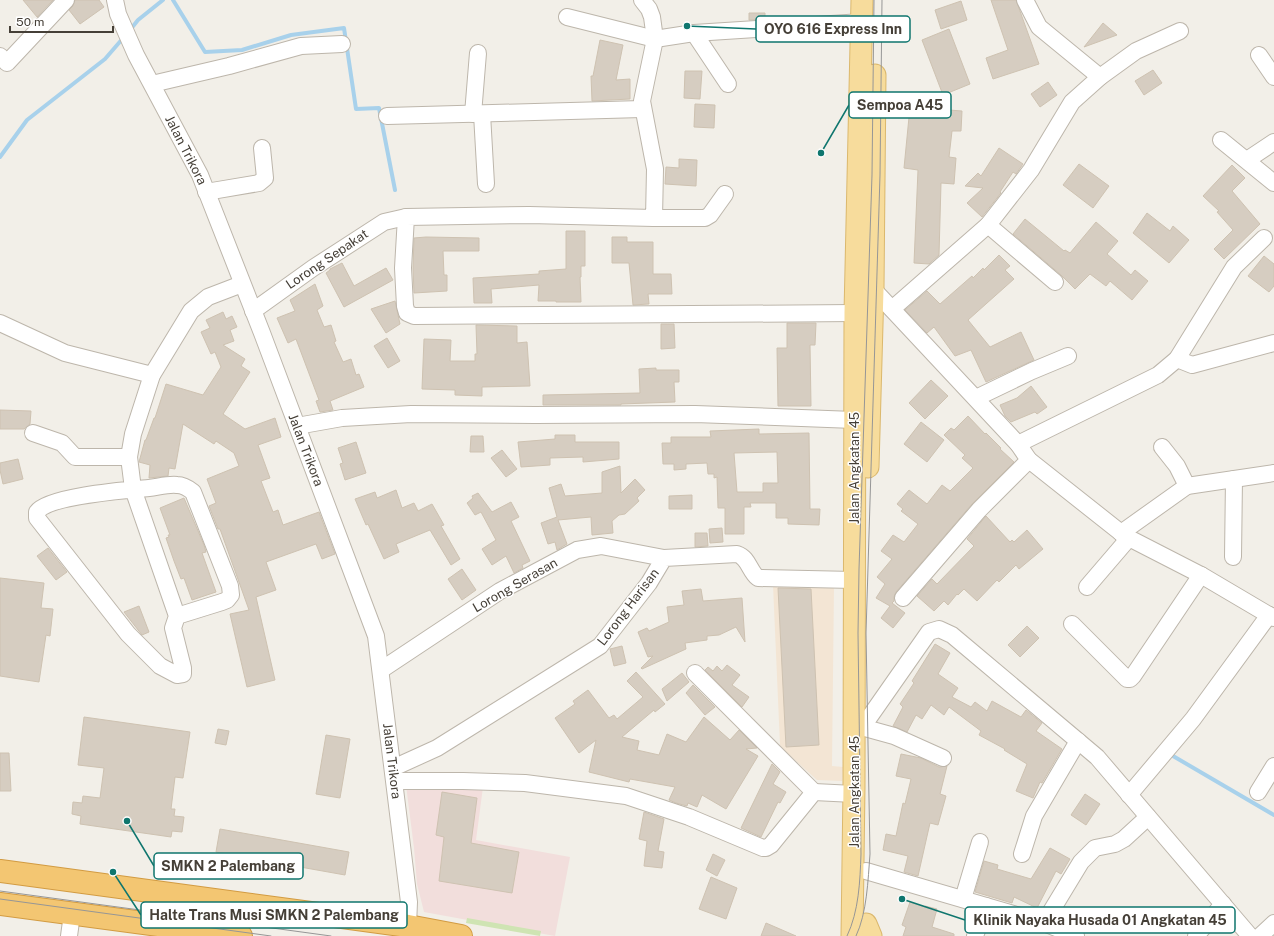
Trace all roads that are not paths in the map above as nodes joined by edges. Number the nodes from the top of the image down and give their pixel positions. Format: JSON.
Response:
{"nodes":[{"id":1,"x":66,"y":0,"type":"edge"},
{"id":2,"x":115,"y":0,"type":"edge"},
{"id":3,"x":642,"y":0,"type":"edge"},
{"id":4,"x":862,"y":0,"type":"edge"},
{"id":5,"x":876,"y":0,"type":"edge"},
{"id":6,"x":1025,"y":0,"type":"edge"},
{"id":7,"x":566,"y":17,"type":"dead end"},
{"id":8,"x":862,"y":22,"type":"junction"},
{"id":9,"x":1180,"y":31,"type":"dead end"},
{"id":10,"x":694,"y":33,"type":"junction"},
{"id":11,"x":655,"y":39,"type":"junction"},
{"id":12,"x":342,"y":44,"type":"dead end"},
{"id":13,"x":478,"y":53,"type":"dead end"},
{"id":14,"x":1259,"y":55,"type":"dead end"},
{"id":15,"x":2,"y":63,"type":"edge"},
{"id":16,"x":1100,"y":77,"type":"junction"},
{"id":17,"x":1274,"y":77,"type":"edge"},
{"id":18,"x":152,"y":84,"type":"junction"},
{"id":19,"x":728,"y":84,"type":"dead end"},
{"id":20,"x":642,"y":109,"type":"junction"},
{"id":21,"x":477,"y":114,"type":"junction"},
{"id":22,"x":387,"y":116,"type":"dead end"},
{"id":23,"x":1221,"y":140,"type":"dead end"},
{"id":24,"x":1274,"y":142,"type":"edge"},
{"id":25,"x":262,"y":148,"type":"dead end"},
{"id":26,"x":1247,"y":160,"type":"junction"},
{"id":27,"x":1274,"y":183,"type":"edge"},
{"id":28,"x":486,"y":184,"type":"dead end"},
{"id":29,"x":206,"y":192,"type":"junction"},
{"id":30,"x":725,"y":194,"type":"dead end"},
{"id":31,"x":406,"y":217,"type":"junction"},
{"id":32,"x":654,"y":218,"type":"junction"},
{"id":33,"x":988,"y":225,"type":"junction"},
{"id":34,"x":1264,"y":238,"type":"dead end"},
{"id":35,"x":1055,"y":282,"type":"dead end"},
{"id":36,"x":242,"y":284,"type":"junction"},
{"id":37,"x":873,"y":289,"type":"junction"},
{"id":38,"x":892,"y":309,"type":"junction"},
{"id":39,"x":253,"y":311,"type":"junction"},
{"id":40,"x":855,"y":313,"type":"junction"},
{"id":41,"x":0,"y":323,"type":"edge"},
{"id":42,"x":1274,"y":343,"type":"edge"},
{"id":43,"x":1068,"y":356,"type":"dead end"},
{"id":44,"x":1177,"y":359,"type":"junction"},
{"id":45,"x":152,"y":375,"type":"junction"},
{"id":46,"x":976,"y":398,"type":"junction"},
{"id":47,"x":854,"y":420,"type":"junction"},
{"id":48,"x":297,"y":426,"type":"junction"},
{"id":49,"x":33,"y":433,"type":"dead end"},
{"id":50,"x":1018,"y":444,"type":"junction"},
{"id":51,"x":1162,"y":447,"type":"dead end"},
{"id":52,"x":129,"y":457,"type":"junction"},
{"id":53,"x":1030,"y":460,"type":"junction"},
{"id":54,"x":1274,"y":473,"type":"edge"},
{"id":55,"x":1234,"y":479,"type":"junction"},
{"id":56,"x":1187,"y":486,"type":"junction"},
{"id":57,"x":133,"y":489,"type":"junction"},
{"id":58,"x":1125,"y":535,"type":"junction"},
{"id":59,"x":1233,"y":557,"type":"dead end"},
{"id":60,"x":664,"y":558,"type":"junction"},
{"id":61,"x":1201,"y":575,"type":"junction"},
{"id":62,"x":854,"y":580,"type":"junction"},
{"id":63,"x":1087,"y":587,"type":"dead end"},
{"id":64,"x":903,"y":598,"type":"dead end"},
{"id":65,"x":176,"y":616,"type":"junction"},
{"id":66,"x":1271,"y":616,"type":"edge"},
{"id":67,"x":1072,"y":624,"type":"dead end"},
{"id":68,"x":381,"y":670,"type":"junction"},
{"id":69,"x":695,"y":672,"type":"dead end"},
{"id":70,"x":866,"y":725,"type":"junction"},
{"id":71,"x":1078,"y":741,"type":"junction"},
{"id":72,"x":943,"y":758,"type":"dead end"},
{"id":73,"x":1274,"y":766,"type":"edge"},
{"id":74,"x":394,"y":775,"type":"junction"},
{"id":75,"x":814,"y":792,"type":"junction"},
{"id":76,"x":1258,"y":792,"type":"dead end"},
{"id":77,"x":854,"y":794,"type":"junction"},
{"id":78,"x":1129,"y":795,"type":"junction"},
{"id":79,"x":1148,"y":817,"type":"junction"},
{"id":80,"x":980,"y":842,"type":"dead end"},
{"id":81,"x":1022,"y":854,"type":"dead end"},
{"id":82,"x":0,"y":871,"type":"edge"},
{"id":83,"x":866,"y":871,"type":"junction"},
{"id":84,"x":34,"y":876,"type":"junction"},
{"id":85,"x":962,"y":899,"type":"junction"},
{"id":86,"x":0,"y":904,"type":"edge"},
{"id":87,"x":1223,"y":904,"type":"junction"},
{"id":88,"x":986,"y":906,"type":"junction"},
{"id":89,"x":28,"y":907,"type":"junction"},
{"id":90,"x":72,"y":914,"type":"junction"},
{"id":91,"x":1044,"y":923,"type":"junction"},
{"id":92,"x":1274,"y":923,"type":"edge"},
{"id":93,"x":408,"y":926,"type":"junction"},
{"id":94,"x":864,"y":933,"type":"edge"},
{"id":95,"x":69,"y":936,"type":"edge"},
{"id":96,"x":241,"y":936,"type":"edge"},
{"id":97,"x":461,"y":936,"type":"edge"},
{"id":98,"x":975,"y":936,"type":"edge"},
{"id":99,"x":1076,"y":936,"type":"edge"},
{"id":100,"x":1196,"y":936,"type":"edge"},
{"id":101,"x":1250,"y":936,"type":"edge"},
{"id":102,"x":1260,"y":936,"type":"edge"}],
"edges":[{"from":1,"to":15,"type":"street"},
{"from":2,"to":18,"type":"street","name":"Jalan Trikora"},
{"from":3,"to":11,"type":"street"},
{"from":4,"to":8,"type":"main road","name":"Jalan Angkatan 45"},
{"from":5,"to":37,"type":"main road","name":"Jalan Angkatan 45"},
{"from":6,"to":16,"type":"street"},
{"from":7,"to":11,"type":"street"},
{"from":8,"to":10,"type":"street"},
{"from":8,"to":40,"type":"main road","name":"Jalan Angkatan 45"},
{"from":9,"to":16,"type":"street"},
{"from":10,"to":11,"type":"street"},
{"from":10,"to":19,"type":"street"},
{"from":11,"to":20,"type":"street"},
{"from":12,"to":18,"type":"street"},
{"from":13,"to":21,"type":"street"},
{"from":14,"to":17,"type":"street"},
{"from":16,"to":33,"type":"street"},
{"from":18,"to":29,"type":"street","name":"Jalan Trikora"},
{"from":20,"to":21,"type":"street"},
{"from":20,"to":32,"type":"street"},
{"from":21,"to":22,"type":"street"},
{"from":21,"to":28,"type":"street"},
{"from":23,"to":26,"type":"street"},
{"from":24,"to":26,"type":"street"},
{"from":25,"to":29,"type":"street"},
{"from":26,"to":27,"type":"street"},
{"from":29,"to":36,"type":"street","name":"Jalan Trikora"},
{"from":30,"to":32,"type":"street","name":"Lorong Sepakat"},
{"from":31,"to":32,"type":"street","name":"Lorong Sepakat"},
{"from":31,"to":39,"type":"street","name":"Lorong Sepakat"},
{"from":31,"to":40,"type":"street"},
{"from":33,"to":35,"type":"street"},
{"from":33,"to":38,"type":"street"},
{"from":34,"to":44,"type":"street"},
{"from":36,"to":39,"type":"street","name":"Jalan Trikora"},
{"from":36,"to":45,"type":"street"},
{"from":37,"to":38,"type":"street"},
{"from":37,"to":70,"type":"main road","name":"Jalan Angkatan 45"},
{"from":38,"to":46,"type":"street"},
{"from":39,"to":48,"type":"street","name":"Jalan Trikora"},
{"from":40,"to":47,"type":"main road","name":"Jalan Angkatan 45"},
{"from":41,"to":45,"type":"street"},
{"from":42,"to":44,"type":"street"},
{"from":43,"to":46,"type":"street"},
{"from":44,"to":50,"type":"street"},
{"from":45,"to":52,"type":"street"},
{"from":46,"to":50,"type":"street"},
{"from":47,"to":48,"type":"street"},
{"from":47,"to":62,"type":"main road","name":"Jalan Angkatan 45"},
{"from":48,"to":68,"type":"street","name":"Jalan Trikora"},
{"from":49,"to":52,"type":"street"},
{"from":50,"to":53,"type":"street"},
{"from":51,"to":56,"type":"street"},
{"from":52,"to":57,"type":"street"},
{"from":53,"to":58,"type":"street"},
{"from":53,"to":64,"type":"street"},
{"from":54,"to":55,"type":"street"},
{"from":55,"to":56,"type":"street"},
{"from":55,"to":59,"type":"street"},
{"from":56,"to":58,"type":"street"},
{"from":57,"to":65,"type":"street"},
{"from":57,"to":65,"type":"street"},
{"from":57,"to":65,"type":"street"},
{"from":58,"to":61,"type":"street"},
{"from":58,"to":63,"type":"street"},
{"from":60,"to":62,"type":"street","name":"Lorong Harisan"},
{"from":60,"to":68,"type":"street","name":"Lorong Serasan"},
{"from":60,"to":74,"type":"street","name":"Lorong Harisan"},
{"from":61,"to":66,"type":"street"},
{"from":61,"to":67,"type":"street"},
{"from":62,"to":77,"type":"main road","name":"Jalan Angkatan 45"},
{"from":66,"to":78,"type":"street"},
{"from":68,"to":74,"type":"street","name":"Jalan Trikora"},
{"from":69,"to":75,"type":"street"},
{"from":70,"to":71,"type":"street"},
{"from":70,"to":72,"type":"street"},
{"from":70,"to":83,"type":"main road","name":"Jalan Angkatan 45"},
{"from":71,"to":78,"type":"street"},
{"from":71,"to":81,"type":"street"},
{"from":73,"to":76,"type":"street"},
{"from":74,"to":75,"type":"street"},
{"from":74,"to":93,"type":"street","name":"Jalan Trikora"},
{"from":75,"to":77,"type":"street"},
{"from":77,"to":94,"type":"main road","name":"Jalan Angkatan 45"},
{"from":78,"to":79,"type":"street"},
{"from":79,"to":87,"type":"street"},
{"from":79,"to":91,"type":"street"},
{"from":80,"to":85,"type":"street"},
{"from":82,"to":84,"type":"highway"},
{"from":83,"to":85,"type":"street"},
{"from":83,"to":94,"type":"main road","name":"Jalan Angkatan 45"},
{"from":84,"to":89,"type":"highway"},
{"from":84,"to":93,"type":"highway"},
{"from":85,"to":88,"type":"street"},
{"from":86,"to":89,"type":"highway"},
{"from":87,"to":100,"type":"street"},
{"from":87,"to":101,"type":"street"},
{"from":88,"to":91,"type":"street"},
{"from":88,"to":98,"type":"street"},
{"from":89,"to":90,"type":"highway"},
{"from":90,"to":95,"type":"street"},
{"from":90,"to":96,"type":"highway"},
{"from":91,"to":99,"type":"street"},
{"from":92,"to":102,"type":"street"},
{"from":93,"to":97,"type":"highway"}]}
